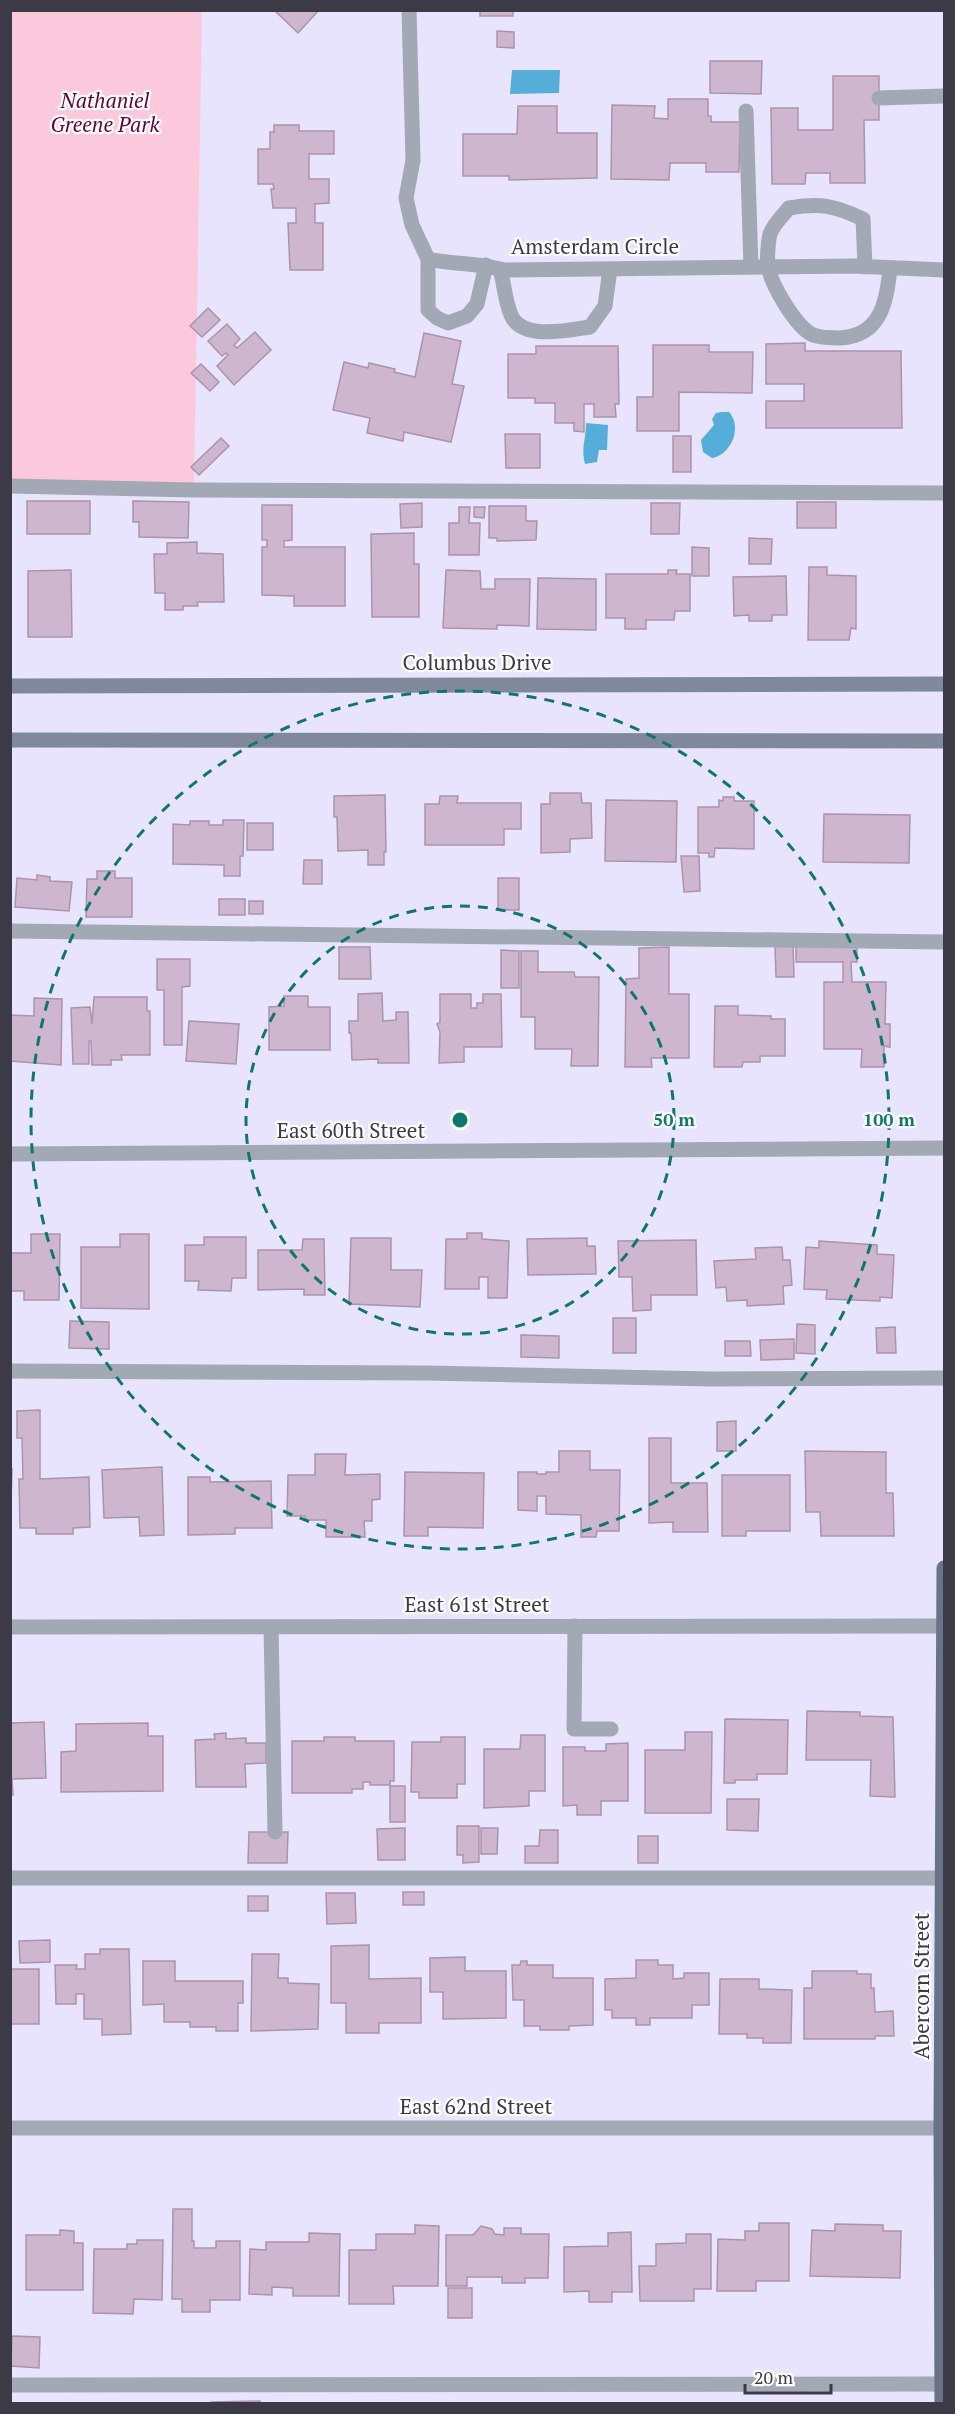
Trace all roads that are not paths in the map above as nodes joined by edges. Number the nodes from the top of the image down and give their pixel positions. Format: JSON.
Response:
{"nodes":[{"id":1,"x":409,"y":10,"type":"edge"},
{"id":2,"x":945,"y":96,"type":"edge"},
{"id":3,"x":879,"y":98,"type":"dead end"},
{"id":4,"x":746,"y":111,"type":"dead end"},
{"id":5,"x":428,"y":259,"type":"junction"},
{"id":6,"x":493,"y":267,"type":"junction"},
{"id":7,"x":751,"y":267,"type":"junction"},
{"id":8,"x":768,"y":267,"type":"junction"},
{"id":9,"x":866,"y":267,"type":"junction"},
{"id":10,"x":890,"y":268,"type":"junction"},
{"id":11,"x":610,"y":269,"type":"junction"},
{"id":12,"x":945,"y":270,"type":"edge"},
{"id":13,"x":10,"y":486,"type":"edge"},
{"id":14,"x":945,"y":493,"type":"edge"},
{"id":15,"x":945,"y":684,"type":"edge"},
{"id":16,"x":10,"y":686,"type":"edge"},
{"id":17,"x":10,"y":740,"type":"edge"},
{"id":18,"x":945,"y":741,"type":"edge"},
{"id":19,"x":10,"y":931,"type":"edge"},
{"id":20,"x":945,"y":942,"type":"edge"},
{"id":21,"x":945,"y":1148,"type":"edge"},
{"id":22,"x":10,"y":1154,"type":"edge"},
{"id":23,"x":10,"y":1371,"type":"edge"},
{"id":24,"x":945,"y":1378,"type":"edge"},
{"id":25,"x":945,"y":1568,"type":"edge"},
{"id":26,"x":575,"y":1626,"type":"junction"},
{"id":27,"x":944,"y":1626,"type":"edge"},
{"id":28,"x":10,"y":1627,"type":"edge"},
{"id":29,"x":271,"y":1627,"type":"junction"},
{"id":30,"x":611,"y":1729,"type":"dead end"},
{"id":31,"x":275,"y":1832,"type":"dead end"},
{"id":32,"x":10,"y":1878,"type":"edge"},
{"id":33,"x":944,"y":1878,"type":"edge"},
{"id":34,"x":944,"y":2053,"type":"edge"},
{"id":35,"x":10,"y":2128,"type":"edge"},
{"id":36,"x":943,"y":2129,"type":"edge"},
{"id":37,"x":942,"y":2384,"type":"junction"},
{"id":38,"x":10,"y":2385,"type":"edge"},
{"id":39,"x":942,"y":2403,"type":"edge"}],
"edges":[{"from":1,"to":5,"type":"street"},
{"from":2,"to":3,"type":"street"},
{"from":4,"to":7,"type":"street"},
{"from":5,"to":6,"type":"street","name":"Amsterdam Circle"},
{"from":5,"to":6,"type":"street"},
{"from":6,"to":11,"type":"street","name":"Amsterdam Circle"},
{"from":6,"to":11,"type":"street"},
{"from":7,"to":8,"type":"street","name":"Amsterdam Circle"},
{"from":7,"to":11,"type":"street","name":"Amsterdam Circle"},
{"from":8,"to":9,"type":"street","name":"Amsterdam Circle"},
{"from":8,"to":9,"type":"street"},
{"from":8,"to":10,"type":"street"},
{"from":9,"to":10,"type":"street","name":"Amsterdam Circle"},
{"from":10,"to":12,"type":"street","name":"Amsterdam Circle"},
{"from":13,"to":14,"type":"street"},
{"from":15,"to":16,"type":"street","name":"Columbus Drive"},
{"from":17,"to":18,"type":"street"},
{"from":19,"to":20,"type":"street"},
{"from":21,"to":22,"type":"street","name":"East 60th Street"},
{"from":23,"to":24,"type":"street"},
{"from":25,"to":27,"type":"main road","name":"Abercorn Street"},
{"from":26,"to":27,"type":"street","name":"East 61st Street"},
{"from":26,"to":29,"type":"street","name":"East 61st Street"},
{"from":26,"to":30,"type":"street"},
{"from":27,"to":33,"type":"main road","name":"Abercorn Street"},
{"from":28,"to":29,"type":"street","name":"East 61st Street"},
{"from":29,"to":31,"type":"street"},
{"from":32,"to":33,"type":"street"},
{"from":33,"to":34,"type":"main road","name":"Abercorn Street"},
{"from":34,"to":36,"type":"main road","name":"Abercorn Street"},
{"from":35,"to":36,"type":"street","name":"East 62nd Street"},
{"from":36,"to":37,"type":"main road","name":"Abercorn Street"},
{"from":37,"to":38,"type":"street"},
{"from":37,"to":39,"type":"main road","name":"Abercorn Street"}]}
